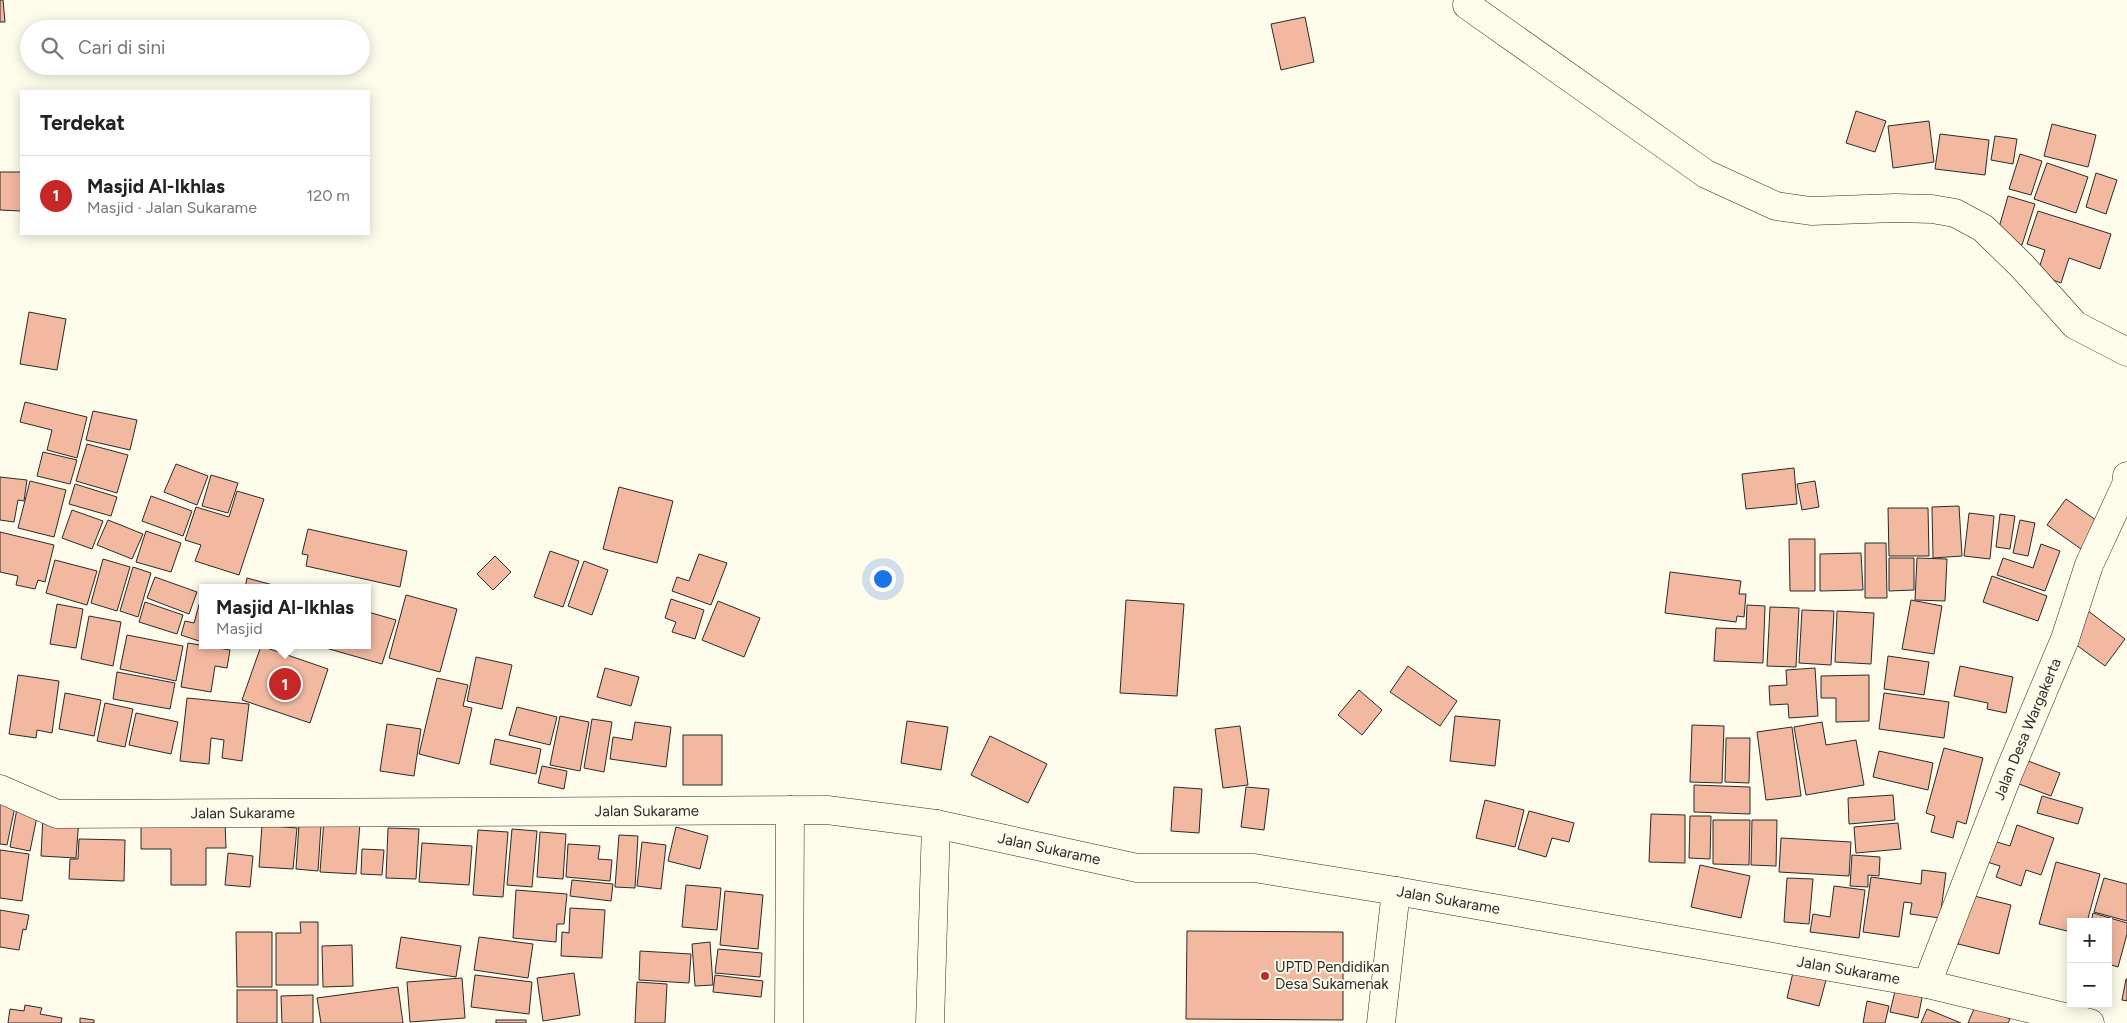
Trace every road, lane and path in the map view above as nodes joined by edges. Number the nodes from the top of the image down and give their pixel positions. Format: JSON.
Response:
{"nodes":[{"id":1,"x":1467,"y":5,"type":"dead end"},
{"id":2,"x":2127,"y":352,"type":"edge"},
{"id":3,"x":2127,"y":476,"type":"edge"},
{"id":4,"x":0,"y":790,"type":"edge"},
{"id":5,"x":790,"y":810,"type":"junction"},
{"id":6,"x":936,"y":824,"type":"junction"},
{"id":7,"x":1396,"y":891,"type":"junction"},
{"id":8,"x":1927,"y":984,"type":"junction"},
{"id":9,"x":789,"y":1023,"type":"edge"},
{"id":10,"x":930,"y":1023,"type":"edge"},
{"id":11,"x":1381,"y":1023,"type":"edge"},
{"id":12,"x":2090,"y":1023,"type":"edge"}],
"edges":[{"from":1,"to":2,"type":"street"},
{"from":3,"to":8,"type":"street","name":"Jalan Desa Wargakerta"},
{"from":4,"to":5,"type":"street","name":"Jalan Sukarame"},
{"from":5,"to":6,"type":"street","name":"Jalan Sukarame"},
{"from":5,"to":9,"type":"street"},
{"from":6,"to":7,"type":"street","name":"Jalan Sukarame"},
{"from":6,"to":10,"type":"street"},
{"from":7,"to":8,"type":"street","name":"Jalan Sukarame"},
{"from":7,"to":11,"type":"street"},
{"from":8,"to":12,"type":"street","name":"Jalan Sukarame"}]}
